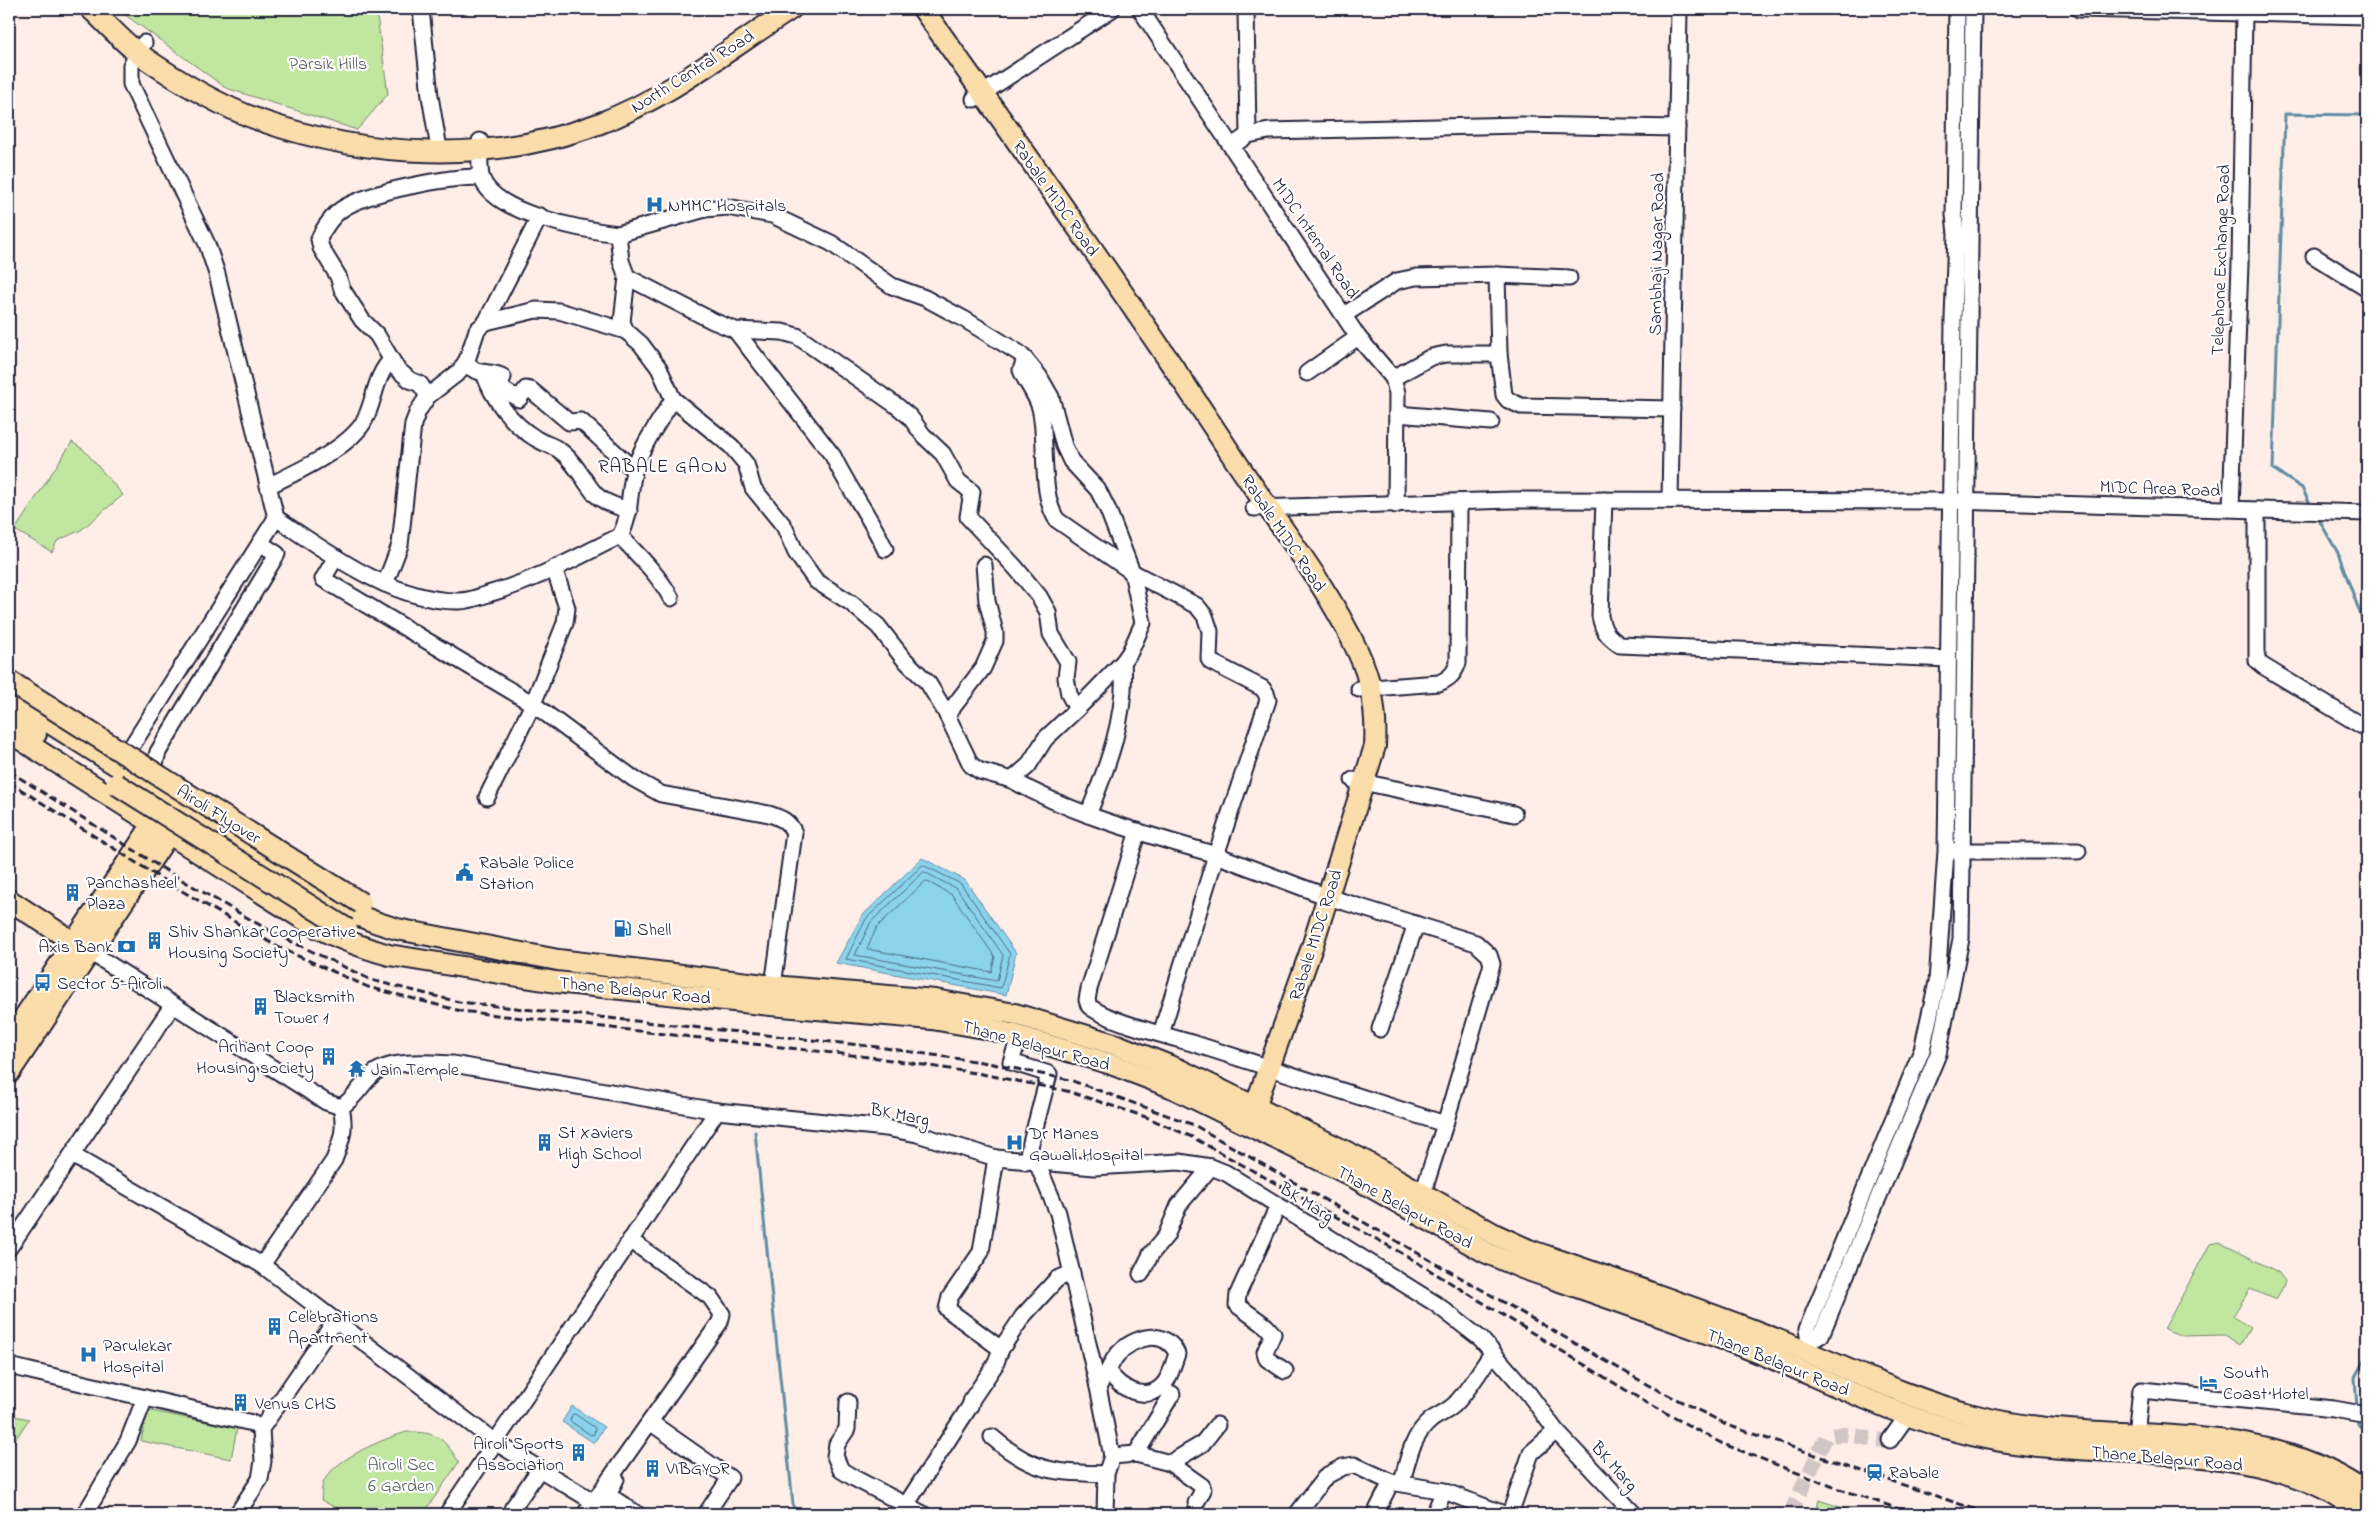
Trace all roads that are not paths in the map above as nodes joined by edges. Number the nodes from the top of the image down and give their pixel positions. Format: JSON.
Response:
{"nodes":[{"id":1,"x":91,"y":9,"type":"edge"},
{"id":2,"x":106,"y":9,"type":"edge"},
{"id":3,"x":421,"y":9,"type":"edge"},
{"id":4,"x":775,"y":9,"type":"edge"},
{"id":5,"x":791,"y":9,"type":"edge"},
{"id":6,"x":910,"y":9,"type":"edge"},
{"id":7,"x":924,"y":9,"type":"edge"},
{"id":8,"x":1112,"y":9,"type":"edge"},
{"id":9,"x":1140,"y":9,"type":"edge"},
{"id":10,"x":1246,"y":9,"type":"edge"},
{"id":11,"x":1679,"y":9,"type":"edge"},
{"id":12,"x":1957,"y":9,"type":"edge"},
{"id":13,"x":1973,"y":9,"type":"edge"},
{"id":14,"x":2079,"y":9,"type":"edge"},
{"id":15,"x":2244,"y":13,"type":"junction"},
{"id":16,"x":2367,"y":16,"type":"edge"},
{"id":17,"x":141,"y":48,"type":"junction"},
{"id":18,"x":979,"y":96,"type":"junction"},
{"id":19,"x":1677,"y":128,"type":"junction"},
{"id":20,"x":1248,"y":136,"type":"junction"},
{"id":21,"x":438,"y":143,"type":"junction"},
{"id":22,"x":480,"y":145,"type":"junction"},
{"id":23,"x":1232,"y":146,"type":"junction"},
{"id":24,"x":482,"y":177,"type":"junction"},
{"id":25,"x":540,"y":216,"type":"junction"},
{"id":26,"x":618,"y":234,"type":"junction"},
{"id":27,"x":2314,"y":256,"type":"dead end"},
{"id":28,"x":1498,"y":275,"type":"junction"},
{"id":29,"x":627,"y":278,"type":"junction"},
{"id":30,"x":1570,"y":278,"type":"dead end"},
{"id":31,"x":2367,"y":289,"type":"edge"},
{"id":32,"x":1344,"y":315,"type":"junction"},
{"id":33,"x":1953,"y":319,"type":"junction"},
{"id":34,"x":1969,"y":320,"type":"junction"},
{"id":35,"x":486,"y":322,"type":"junction"},
{"id":36,"x":735,"y":330,"type":"junction"},
{"id":37,"x":626,"y":331,"type":"junction"},
{"id":38,"x":1358,"y":336,"type":"junction"},
{"id":39,"x":1499,"y":354,"type":"junction"},
{"id":40,"x":1953,"y":358,"type":"junction"},
{"id":41,"x":1025,"y":359,"type":"junction"},
{"id":42,"x":1968,"y":359,"type":"junction"},
{"id":43,"x":391,"y":360,"type":"junction"},
{"id":44,"x":466,"y":360,"type":"junction"},
{"id":45,"x":484,"y":373,"type":"junction"},
{"id":46,"x":1307,"y":373,"type":"dead end"},
{"id":47,"x":1393,"y":378,"type":"junction"},
{"id":48,"x":428,"y":396,"type":"junction"},
{"id":49,"x":673,"y":400,"type":"junction"},
{"id":50,"x":1672,"y":409,"type":"junction"},
{"id":51,"x":1397,"y":414,"type":"junction"},
{"id":52,"x":1952,"y":417,"type":"junction"},
{"id":53,"x":1968,"y":418,"type":"junction"},
{"id":54,"x":1491,"y":422,"type":"dead end"},
{"id":55,"x":634,"y":470,"type":"junction"},
{"id":56,"x":268,"y":486,"type":"junction"},
{"id":57,"x":1604,"y":500,"type":"junction"},
{"id":58,"x":1670,"y":500,"type":"junction"},
{"id":59,"x":1951,"y":501,"type":"junction"},
{"id":60,"x":1967,"y":501,"type":"junction"},
{"id":61,"x":1459,"y":502,"type":"junction"},
{"id":62,"x":1396,"y":505,"type":"junction"},
{"id":63,"x":1260,"y":508,"type":"junction"},
{"id":64,"x":2231,"y":508,"type":"junction"},
{"id":65,"x":2257,"y":510,"type":"junction"},
{"id":66,"x":629,"y":511,"type":"junction"},
{"id":67,"x":2367,"y":513,"type":"edge"},
{"id":68,"x":276,"y":518,"type":"junction"},
{"id":69,"x":620,"y":536,"type":"junction"},
{"id":70,"x":260,"y":544,"type":"junction"},
{"id":71,"x":885,"y":549,"type":"dead end"},
{"id":72,"x":276,"y":554,"type":"junction"},
{"id":73,"x":336,"y":557,"type":"junction"},
{"id":74,"x":984,"y":564,"type":"dead end"},
{"id":75,"x":554,"y":568,"type":"junction"},
{"id":76,"x":1132,"y":572,"type":"junction"},
{"id":77,"x":385,"y":584,"type":"junction"},
{"id":78,"x":671,"y":598,"type":"dead end"},
{"id":79,"x":1949,"y":659,"type":"junction"},
{"id":80,"x":1123,"y":662,"type":"junction"},
{"id":81,"x":9,"y":681,"type":"edge"},
{"id":82,"x":1365,"y":688,"type":"junction"},
{"id":83,"x":9,"y":697,"type":"edge"},
{"id":84,"x":533,"y":704,"type":"junction"},
{"id":85,"x":1077,"y":709,"type":"junction"},
{"id":86,"x":947,"y":715,"type":"junction"},
{"id":87,"x":9,"y":716,"type":"edge"},
{"id":88,"x":2362,"y":726,"type":"dead end"},
{"id":89,"x":9,"y":732,"type":"edge"},
{"id":90,"x":126,"y":755,"type":"junction"},
{"id":91,"x":1012,"y":780,"type":"junction"},
{"id":92,"x":1358,"y":781,"type":"junction"},
{"id":93,"x":160,"y":795,"type":"junction"},
{"id":94,"x":487,"y":797,"type":"dead end"},
{"id":95,"x":185,"y":809,"type":"junction"},
{"id":96,"x":1514,"y":814,"type":"dead end"},
{"id":97,"x":1088,"y":815,"type":"junction"},
{"id":98,"x":161,"y":829,"type":"junction"},
{"id":99,"x":1138,"y":831,"type":"junction"},
{"id":100,"x":1946,"y":851,"type":"junction"},
{"id":101,"x":1963,"y":851,"type":"junction"},
{"id":102,"x":2078,"y":851,"type":"dead end"},
{"id":103,"x":1216,"y":855,"type":"junction"},
{"id":104,"x":1323,"y":895,"type":"junction"},
{"id":105,"x":9,"y":900,"type":"edge"},
{"id":106,"x":1416,"y":924,"type":"junction"},
{"id":107,"x":435,"y":936,"type":"junction"},
{"id":108,"x":82,"y":947,"type":"junction"},
{"id":109,"x":429,"y":960,"type":"junction"},
{"id":110,"x":1937,"y":982,"type":"junction"},
{"id":111,"x":1953,"y":985,"type":"junction"},
{"id":112,"x":773,"y":986,"type":"junction"},
{"id":113,"x":172,"y":1006,"type":"junction"},
{"id":114,"x":1380,"y":1029,"type":"dead end"},
{"id":115,"x":1161,"y":1034,"type":"junction"},
{"id":116,"x":1019,"y":1037,"type":"junction"},
{"id":117,"x":9,"y":1040,"type":"edge"},
{"id":118,"x":1265,"y":1066,"type":"junction"},
{"id":119,"x":9,"y":1074,"type":"edge"},
{"id":120,"x":341,"y":1107,"type":"junction"},
{"id":121,"x":1898,"y":1108,"type":"junction"},
{"id":122,"x":717,"y":1111,"type":"junction"},
{"id":123,"x":1247,"y":1113,"type":"junction"},
{"id":124,"x":1913,"y":1114,"type":"junction"},
{"id":125,"x":1445,"y":1124,"type":"junction"},
{"id":126,"x":72,"y":1155,"type":"junction"},
{"id":127,"x":996,"y":1158,"type":"junction"},
{"id":128,"x":1032,"y":1162,"type":"junction"},
{"id":129,"x":1211,"y":1167,"type":"junction"},
{"id":130,"x":1423,"y":1193,"type":"junction"},
{"id":131,"x":1278,"y":1206,"type":"junction"},
{"id":132,"x":630,"y":1240,"type":"junction"},
{"id":133,"x":9,"y":1248,"type":"edge"},
{"id":134,"x":262,"y":1265,"type":"junction"},
{"id":135,"x":1072,"y":1273,"type":"junction"},
{"id":136,"x":1141,"y":1274,"type":"dead end"},
{"id":137,"x":335,"y":1321,"type":"junction"},
{"id":138,"x":1807,"y":1347,"type":"junction"},
{"id":139,"x":1001,"y":1349,"type":"junction"},
{"id":140,"x":1493,"y":1352,"type":"junction"},
{"id":141,"x":9,"y":1366,"type":"edge"},
{"id":142,"x":1108,"y":1371,"type":"junction"},
{"id":143,"x":1285,"y":1371,"type":"dead end"},
{"id":144,"x":1098,"y":1387,"type":"junction"},
{"id":145,"x":1172,"y":1394,"type":"dead end"},
{"id":146,"x":145,"y":1398,"type":"junction"},
{"id":147,"x":848,"y":1402,"type":"dead end"},
{"id":148,"x":2367,"y":1414,"type":"edge"},
{"id":149,"x":1907,"y":1416,"type":"junction"},
{"id":150,"x":650,"y":1422,"type":"junction"},
{"id":151,"x":1217,"y":1426,"type":"dead end"},
{"id":152,"x":261,"y":1429,"type":"junction"},
{"id":153,"x":1556,"y":1431,"type":"junction"},
{"id":154,"x":2136,"y":1434,"type":"junction"},
{"id":155,"x":992,"y":1437,"type":"dead end"},
{"id":156,"x":1890,"y":1440,"type":"dead end"},
{"id":157,"x":495,"y":1442,"type":"junction"},
{"id":158,"x":1136,"y":1454,"type":"junction"},
{"id":159,"x":634,"y":1455,"type":"dead end"},
{"id":160,"x":1112,"y":1456,"type":"junction"},
{"id":161,"x":1170,"y":1463,"type":"junction"},
{"id":162,"x":539,"y":1470,"type":"junction"},
{"id":163,"x":1106,"y":1474,"type":"junction"},
{"id":164,"x":1396,"y":1483,"type":"junction"},
{"id":165,"x":1444,"y":1491,"type":"junction"},
{"id":166,"x":2367,"y":1493,"type":"edge"},
{"id":167,"x":1196,"y":1503,"type":"dead end"},
{"id":168,"x":906,"y":1505,"type":"junction"},
{"id":169,"x":590,"y":1508,"type":"edge"},
{"id":170,"x":454,"y":1512,"type":"edge"},
{"id":171,"x":85,"y":1514,"type":"edge"},
{"id":172,"x":238,"y":1514,"type":"edge"},
{"id":173,"x":520,"y":1514,"type":"edge"},
{"id":174,"x":614,"y":1514,"type":"edge"},
{"id":175,"x":637,"y":1514,"type":"edge"},
{"id":176,"x":706,"y":1514,"type":"edge"},
{"id":177,"x":924,"y":1514,"type":"edge"},
{"id":178,"x":1105,"y":1514,"type":"edge"},
{"id":179,"x":1297,"y":1514,"type":"edge"},
{"id":180,"x":1375,"y":1514,"type":"edge"},
{"id":181,"x":1434,"y":1514,"type":"edge"},
{"id":182,"x":1504,"y":1514,"type":"edge"},
{"id":183,"x":1510,"y":1514,"type":"edge"},
{"id":184,"x":1634,"y":1514,"type":"edge"},
{"id":185,"x":2364,"y":1514,"type":"edge"}],
"edges":[{"from":1,"to":17,"type":"main road","name":"North Central Road"},
{"from":2,"to":17,"type":"main road","name":"North Central Road"},
{"from":3,"to":21,"type":"street"},
{"from":4,"to":22,"type":"main road","name":"North Central Road"},
{"from":5,"to":22,"type":"main road","name":"North Central Road"},
{"from":6,"to":18,"type":"main road","name":"Rabale MIDC Road"},
{"from":7,"to":18,"type":"main road","name":"Rabale MIDC Road"},
{"from":8,"to":18,"type":"street"},
{"from":9,"to":23,"type":"street","name":"MIDC Internal Road"},
{"from":10,"to":20,"type":"street"},
{"from":11,"to":19,"type":"street","name":"Sambhaji Nagar Road"},
{"from":12,"to":33,"type":"street"},
{"from":13,"to":34,"type":"street"},
{"from":14,"to":15,"type":"street"},
{"from":15,"to":16,"type":"street"},
{"from":15,"to":64,"type":"street","name":"Telephone Exchange Road"},
{"from":17,"to":21,"type":"main road","name":"North Central Road"},
{"from":17,"to":22,"type":"main road","name":"North Central Road"},
{"from":17,"to":56,"type":"street"},
{"from":18,"to":63,"type":"main road","name":"Rabale MIDC Road"},
{"from":19,"to":20,"type":"street"},
{"from":19,"to":50,"type":"street","name":"Sambhaji Nagar Road"},
{"from":20,"to":23,"type":"street"},
{"from":21,"to":22,"type":"main road","name":"North Central Road"},
{"from":22,"to":24,"type":"street"},
{"from":23,"to":32,"type":"street","name":"MIDC Internal Road"},
{"from":24,"to":25,"type":"street"},
{"from":24,"to":43,"type":"street"},
{"from":25,"to":26,"type":"street"},
{"from":25,"to":35,"type":"street"},
{"from":26,"to":29,"type":"street"},
{"from":26,"to":41,"type":"street"},
{"from":27,"to":31,"type":"street"},
{"from":28,"to":30,"type":"street"},
{"from":28,"to":32,"type":"street"},
{"from":28,"to":39,"type":"street"},
{"from":29,"to":36,"type":"street"},
{"from":29,"to":37,"type":"street"},
{"from":32,"to":38,"type":"street","name":"MIDC Internal Road"},
{"from":33,"to":34,"type":"street"},
{"from":33,"to":40,"type":"street"},
{"from":34,"to":42,"type":"street"},
{"from":35,"to":37,"type":"street"},
{"from":35,"to":44,"type":"street"},
{"from":36,"to":71,"type":"street"},
{"from":36,"to":85,"type":"street"},
{"from":37,"to":49,"type":"street"},
{"from":38,"to":46,"type":"street"},
{"from":38,"to":47,"type":"street","name":"MIDC Internal Road"},
{"from":39,"to":47,"type":"street"},
{"from":39,"to":50,"type":"street"},
{"from":40,"to":42,"type":"street"},
{"from":40,"to":52,"type":"street"},
{"from":41,"to":76,"type":"street"},
{"from":41,"to":76,"type":"street"},
{"from":42,"to":53,"type":"street"},
{"from":43,"to":48,"type":"street"},
{"from":43,"to":56,"type":"street"},
{"from":44,"to":45,"type":"street"},
{"from":44,"to":48,"type":"street"},
{"from":45,"to":55,"type":"street"},
{"from":45,"to":66,"type":"street"},
{"from":47,"to":51,"type":"street"},
{"from":48,"to":77,"type":"street"},
{"from":49,"to":55,"type":"street"},
{"from":49,"to":86,"type":"street"},
{"from":50,"to":58,"type":"street","name":"Sambhaji Nagar Road"},
{"from":51,"to":54,"type":"street"},
{"from":51,"to":62,"type":"street"},
{"from":52,"to":53,"type":"street"},
{"from":52,"to":59,"type":"street"},
{"from":53,"to":60,"type":"street"},
{"from":55,"to":66,"type":"street"},
{"from":56,"to":68,"type":"street"},
{"from":57,"to":58,"type":"street","name":"MIDC Area Road"},
{"from":57,"to":61,"type":"street","name":"MIDC Area Road"},
{"from":57,"to":79,"type":"street"},
{"from":58,"to":59,"type":"street","name":"MIDC Area Road"},
{"from":59,"to":60,"type":"street","name":"MIDC Area Road"},
{"from":59,"to":79,"type":"street"},
{"from":60,"to":64,"type":"street","name":"MIDC Area Road"},
{"from":60,"to":101,"type":"street"},
{"from":61,"to":62,"type":"street","name":"MIDC Area Road"},
{"from":61,"to":82,"type":"street"},
{"from":62,"to":63,"type":"street","name":"MIDC Area Road"},
{"from":63,"to":82,"type":"main road","name":"Rabale MIDC Road"},
{"from":64,"to":65,"type":"street","name":"MIDC Area Road"},
{"from":65,"to":67,"type":"street","name":"MIDC Area Road"},
{"from":65,"to":88,"type":"street"},
{"from":66,"to":69,"type":"street"},
{"from":68,"to":70,"type":"street"},
{"from":68,"to":72,"type":"street"},
{"from":68,"to":73,"type":"street"},
{"from":69,"to":75,"type":"street"},
{"from":69,"to":78,"type":"street"},
{"from":70,"to":72,"type":"street"},
{"from":70,"to":90,"type":"street"},
{"from":72,"to":93,"type":"street"},
{"from":73,"to":77,"type":"street"},
{"from":73,"to":84,"type":"street"},
{"from":74,"to":86,"type":"street"},
{"from":75,"to":77,"type":"street"},
{"from":75,"to":84,"type":"street"},
{"from":76,"to":80,"type":"street"},
{"from":76,"to":103,"type":"street"},
{"from":79,"to":100,"type":"street"},
{"from":80,"to":85,"type":"street"},
{"from":80,"to":97,"type":"street"},
{"from":81,"to":90,"type":"main road","name":"Airoli Flyover","bridge":true},
{"from":82,"to":92,"type":"main road","name":"Rabale MIDC Road"},
{"from":83,"to":93,"type":"main road"},
{"from":84,"to":94,"type":"street"},
{"from":84,"to":112,"type":"street"},
{"from":85,"to":91,"type":"street"},
{"from":86,"to":91,"type":"street"},
{"from":87,"to":109,"type":"main road","name":"Airoli Flyover","bridge":true},
{"from":89,"to":98,"type":"main road"},
{"from":90,"to":107,"type":"main road","name":"Airoli Flyover","bridge":true},
{"from":91,"to":97,"type":"street"},
{"from":92,"to":96,"type":"street"},
{"from":92,"to":104,"type":"main road","name":"Rabale MIDC Road"},
{"from":93,"to":95,"type":"main road"},
{"from":93,"to":98,"type":"main road"},
{"from":95,"to":98,"type":"main road"},
{"from":95,"to":107,"type":"main road"},
{"from":97,"to":99,"type":"street"},
{"from":98,"to":108,"type":"main road"},
{"from":98,"to":109,"type":"main road"},
{"from":99,"to":103,"type":"street"},
{"from":99,"to":115,"type":"street"},
{"from":100,"to":101,"type":"street"},
{"from":100,"to":110,"type":"street"},
{"from":101,"to":102,"type":"street"},
{"from":101,"to":111,"type":"street"},
{"from":103,"to":104,"type":"street"},
{"from":103,"to":115,"type":"street"},
{"from":104,"to":106,"type":"street"},
{"from":104,"to":118,"type":"main road","name":"Rabale MIDC Road"},
{"from":105,"to":108,"type":"main road"},
{"from":106,"to":114,"type":"street"},
{"from":106,"to":125,"type":"street"},
{"from":107,"to":112,"type":"main road","name":"Thane Belapur Road"},
{"from":108,"to":113,"type":"street"},
{"from":108,"to":117,"type":"main road"},
{"from":108,"to":119,"type":"main road"},
{"from":109,"to":116,"type":"main road","name":"Thane Belapur Road"},
{"from":110,"to":111,"type":"street"},
{"from":110,"to":121,"type":"street"},
{"from":111,"to":124,"type":"street"},
{"from":112,"to":123,"type":"main road","name":"Thane Belapur Road"},
{"from":113,"to":120,"type":"street"},
{"from":113,"to":126,"type":"street"},
{"from":115,"to":118,"type":"street"},
{"from":116,"to":123,"type":"main road","name":"Thane Belapur Road"},
{"from":116,"to":128,"type":"street"},
{"from":118,"to":123,"type":"main road","name":"Rabale MIDC Road"},
{"from":118,"to":125,"type":"street"},
{"from":120,"to":122,"type":"street","name":"BK Marg"},
{"from":120,"to":134,"type":"street"},
{"from":121,"to":124,"type":"street"},
{"from":121,"to":138,"type":"street"},
{"from":122,"to":127,"type":"street","name":"BK Marg"},
{"from":122,"to":132,"type":"street"},
{"from":123,"to":130,"type":"main road","name":"Thane Belapur Road"},
{"from":123,"to":149,"type":"main road","name":"Thane Belapur Road"},
{"from":124,"to":138,"type":"street"},
{"from":125,"to":130,"type":"street"},
{"from":126,"to":133,"type":"street"},
{"from":126,"to":134,"type":"street"},
{"from":127,"to":128,"type":"street","name":"BK Marg"},
{"from":127,"to":139,"type":"street"},
{"from":128,"to":129,"type":"street","name":"BK Marg"},
{"from":128,"to":135,"type":"street"},
{"from":129,"to":131,"type":"street","name":"BK Marg"},
{"from":129,"to":136,"type":"street"},
{"from":130,"to":138,"type":"main road","name":"Thane Belapur Road"},
{"from":131,"to":140,"type":"street","name":"BK Marg"},
{"from":131,"to":143,"type":"street"},
{"from":132,"to":150,"type":"street"},
{"from":132,"to":157,"type":"street"},
{"from":134,"to":137,"type":"street"},
{"from":135,"to":139,"type":"street"},
{"from":135,"to":144,"type":"street"},
{"from":137,"to":152,"type":"street"},
{"from":137,"to":157,"type":"street"},
{"from":138,"to":154,"type":"main road","name":"Thane Belapur Road"},
{"from":139,"to":168,"type":"street"},
{"from":140,"to":153,"type":"street","name":"BK Marg"},
{"from":140,"to":164,"type":"street"},
{"from":141,"to":146,"type":"street"},
{"from":142,"to":142,"type":"street"},
{"from":142,"to":144,"type":"street"},
{"from":144,"to":160,"type":"street"},
{"from":145,"to":158,"type":"street"},
{"from":146,"to":152,"type":"street"},
{"from":146,"to":171,"type":"street"},
{"from":147,"to":168,"type":"street"},
{"from":148,"to":154,"type":"street"},
{"from":149,"to":156,"type":"street"},
{"from":149,"to":185,"type":"main road","name":"Thane Belapur Road"},
{"from":150,"to":169,"type":"street"},
{"from":150,"to":176,"type":"street"},
{"from":151,"to":161,"type":"street"},
{"from":152,"to":172,"type":"street"},
{"from":153,"to":183,"type":"street"},
{"from":153,"to":184,"type":"street","name":"BK Marg"},
{"from":154,"to":166,"type":"main road","name":"Thane Belapur Road"},
{"from":155,"to":163,"type":"street"},
{"from":157,"to":162,"type":"street"},
{"from":157,"to":170,"type":"street"},
{"from":158,"to":160,"type":"street"},
{"from":158,"to":161,"type":"street"},
{"from":159,"to":175,"type":"street"},
{"from":160,"to":163,"type":"street"},
{"from":161,"to":167,"type":"street"},
{"from":162,"to":169,"type":"street"},
{"from":162,"to":173,"type":"street"},
{"from":163,"to":178,"type":"street"},
{"from":164,"to":165,"type":"street"},
{"from":164,"to":179,"type":"street"},
{"from":164,"to":180,"type":"street"},
{"from":165,"to":181,"type":"street"},
{"from":165,"to":182,"type":"street"},
{"from":168,"to":177,"type":"street"},
{"from":169,"to":174,"type":"street"}]}
